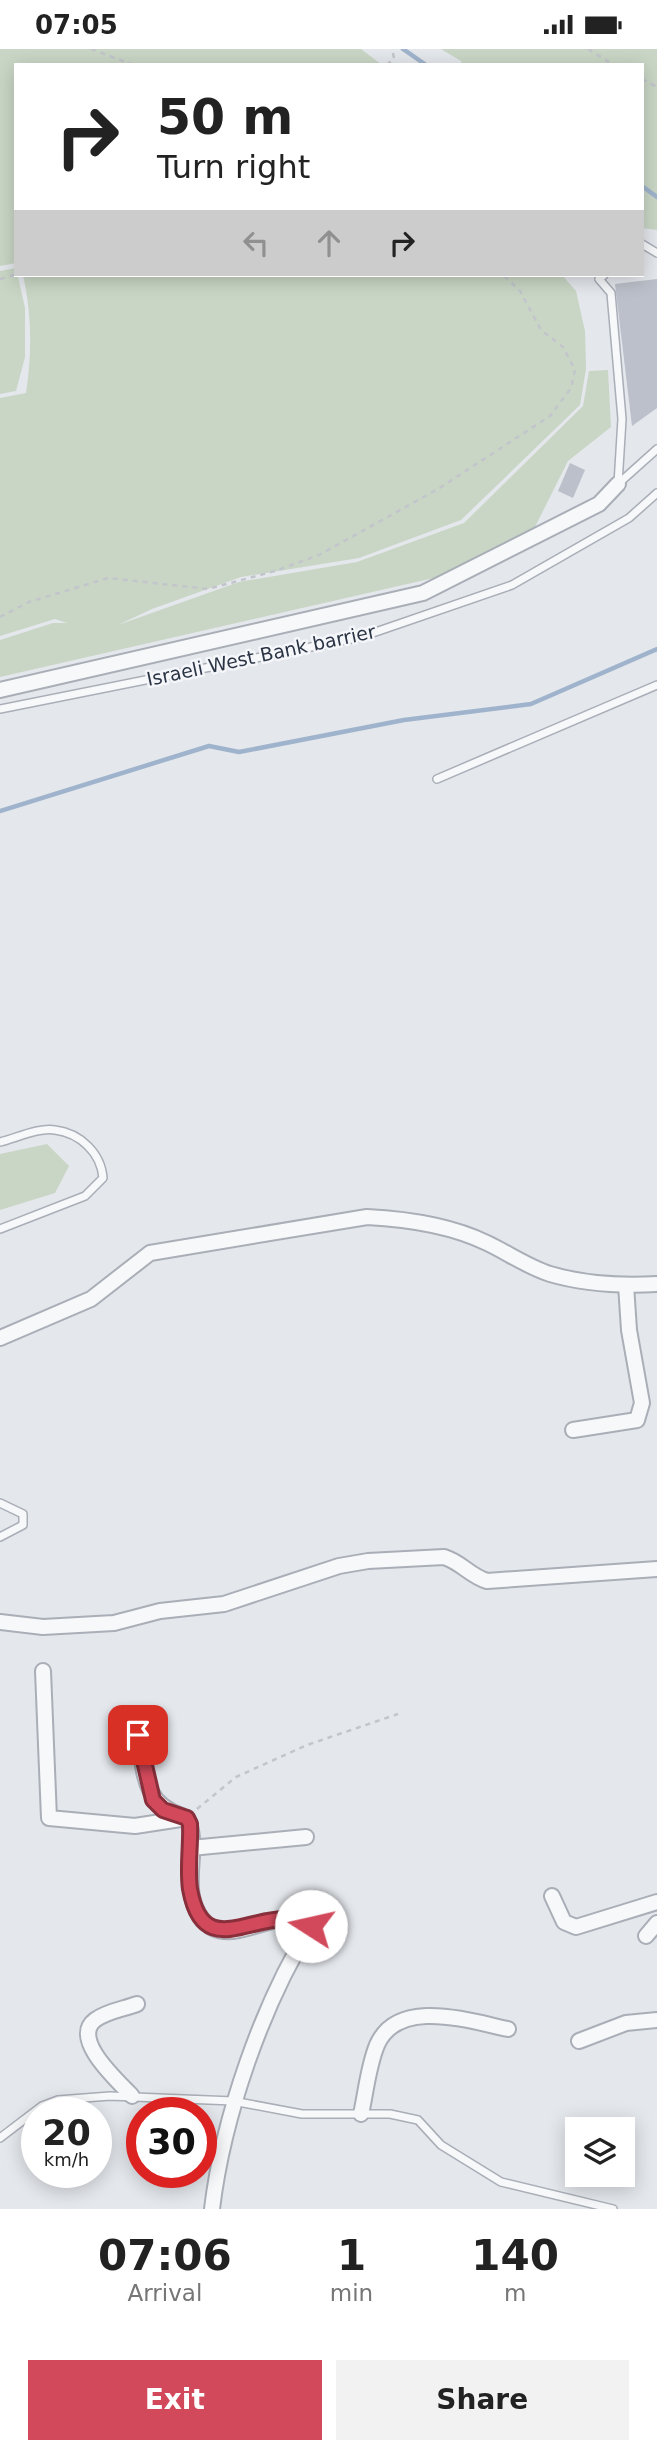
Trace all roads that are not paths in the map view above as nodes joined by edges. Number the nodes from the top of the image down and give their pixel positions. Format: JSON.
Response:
{"nodes":[{"id":1,"x":602,"y":277,"type":"edge"},
{"id":2,"x":657,"y":449,"type":"edge"},
{"id":3,"x":618,"y":484,"type":"junction"},
{"id":4,"x":657,"y":493,"type":"edge"},
{"id":5,"x":657,"y":685,"type":"edge"},
{"id":6,"x":0,"y":690,"type":"edge"},
{"id":7,"x":0,"y":709,"type":"edge"},
{"id":8,"x":437,"y":779,"type":"dead end"},
{"id":9,"x":0,"y":1142,"type":"edge"},
{"id":10,"x":0,"y":1229,"type":"edge"},
{"id":11,"x":657,"y":1284,"type":"edge"},
{"id":12,"x":626,"y":1285,"type":"junction"},
{"id":13,"x":0,"y":1338,"type":"edge"},
{"id":14,"x":573,"y":1430,"type":"dead end"},
{"id":15,"x":0,"y":1503,"type":"edge"},
{"id":16,"x":0,"y":1537,"type":"edge"},
{"id":17,"x":657,"y":1569,"type":"edge"},
{"id":18,"x":0,"y":1622,"type":"edge"},
{"id":19,"x":43,"y":1671,"type":"dead end"},
{"id":20,"x":138,"y":1735,"type":"dead end"},
{"id":21,"x":187,"y":1818,"type":"junction"},
{"id":22,"x":306,"y":1837,"type":"dead end"},
{"id":23,"x":191,"y":1847,"type":"junction"},
{"id":24,"x":552,"y":1896,"type":"dead end"},
{"id":25,"x":657,"y":1902,"type":"edge"},
{"id":26,"x":657,"y":1923,"type":"edge"},
{"id":27,"x":646,"y":1936,"type":"dead end"},
{"id":28,"x":137,"y":2004,"type":"dead end"},
{"id":29,"x":657,"y":2020,"type":"edge"},
{"id":30,"x":508,"y":2029,"type":"dead end"},
{"id":31,"x":579,"y":2041,"type":"dead end"},
{"id":32,"x":132,"y":2096,"type":"junction"},
{"id":33,"x":233,"y":2101,"type":"junction"},
{"id":34,"x":361,"y":2114,"type":"junction"},
{"id":35,"x":0,"y":2138,"type":"edge"},
{"id":36,"x":604,"y":2208,"type":"edge"},
{"id":37,"x":212,"y":2209,"type":"edge"},
{"id":38,"x":613,"y":2209,"type":"edge"}],
"edges":[{"from":1,"to":3,"type":"lane"},
{"from":2,"to":3,"type":"lane"},
{"from":3,"to":6,"type":"street"},
{"from":4,"to":7,"type":"lane","name":"Israeli West Bank barrier"},
{"from":5,"to":8,"type":"lane"},
{"from":9,"to":10,"type":"lane"},
{"from":11,"to":12,"type":"street"},
{"from":12,"to":13,"type":"street"},
{"from":12,"to":14,"type":"street"},
{"from":15,"to":16,"type":"lane"},
{"from":17,"to":18,"type":"street"},
{"from":19,"to":21,"type":"street"},
{"from":20,"to":21,"type":"street"},
{"from":21,"to":23,"type":"street"},
{"from":22,"to":23,"type":"street"},
{"from":23,"to":33,"type":"street"},
{"from":24,"to":25,"type":"street"},
{"from":26,"to":27,"type":"street"},
{"from":28,"to":32,"type":"street"},
{"from":29,"to":31,"type":"street"},
{"from":30,"to":34,"type":"street"},
{"from":32,"to":33,"type":"lane"},
{"from":32,"to":35,"type":"lane"},
{"from":33,"to":34,"type":"lane"},
{"from":33,"to":37,"type":"street"},
{"from":34,"to":36,"type":"lane"},
{"from":36,"to":38,"type":"lane"}]}
